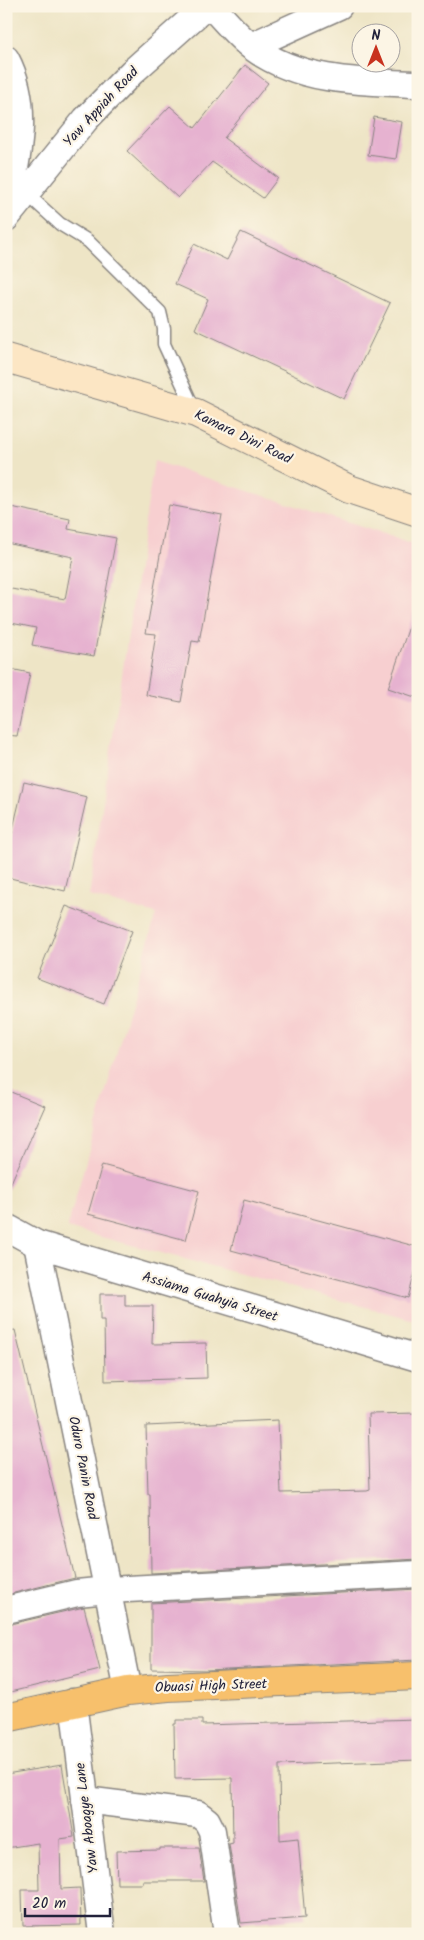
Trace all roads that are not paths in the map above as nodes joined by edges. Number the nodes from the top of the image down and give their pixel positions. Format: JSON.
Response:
{"nodes":[{"id":1,"x":206,"y":6,"type":"edge"},
{"id":2,"x":211,"y":6,"type":"edge"},
{"id":3,"x":339,"y":6,"type":"edge"},
{"id":4,"x":251,"y":46,"type":"junction"},
{"id":5,"x":6,"y":59,"type":"edge"},
{"id":6,"x":418,"y":84,"type":"edge"},
{"id":7,"x":26,"y":193,"type":"junction"},
{"id":8,"x":6,"y":214,"type":"edge"},
{"id":9,"x":6,"y":218,"type":"edge"},
{"id":10,"x":6,"y":358,"type":"edge"},
{"id":11,"x":196,"y":413,"type":"junction"},
{"id":12,"x":418,"y":512,"type":"edge"},
{"id":13,"x":6,"y":1227,"type":"edge"},
{"id":14,"x":38,"y":1244,"type":"junction"},
{"id":15,"x":418,"y":1358,"type":"edge"},
{"id":16,"x":418,"y":1574,"type":"edge"},
{"id":17,"x":108,"y":1590,"type":"junction"},
{"id":18,"x":6,"y":1610,"type":"edge"},
{"id":19,"x":418,"y":1676,"type":"edge"},
{"id":20,"x":128,"y":1691,"type":"junction"},
{"id":21,"x":73,"y":1702,"type":"junction"},
{"id":22,"x":6,"y":1718,"type":"edge"},
{"id":23,"x":85,"y":1800,"type":"junction"},
{"id":24,"x":102,"y":1934,"type":"edge"},
{"id":25,"x":227,"y":1934,"type":"edge"}],
"edges":[{"from":1,"to":7,"type":"street","name":"Yaw Appiah Road"},
{"from":2,"to":4,"type":"street"},
{"from":3,"to":4,"type":"street"},
{"from":4,"to":6,"type":"street"},
{"from":5,"to":8,"type":"street"},
{"from":7,"to":9,"type":"street","name":"Yaw Appiah Road"},
{"from":7,"to":11,"type":"lane"},
{"from":10,"to":11,"type":"street","name":"Kamara Dini Road"},
{"from":11,"to":12,"type":"street","name":"Kamara Dini Road"},
{"from":13,"to":14,"type":"street","name":"Assiama Guahyia Street"},
{"from":14,"to":15,"type":"street","name":"Assiama Guahyia Street"},
{"from":14,"to":17,"type":"street","name":"Oduro Panin Road"},
{"from":16,"to":17,"type":"street"},
{"from":17,"to":18,"type":"street"},
{"from":17,"to":20,"type":"street","name":"Oduro Panin Road"},
{"from":19,"to":20,"type":"main road","name":"Obuasi High Street"},
{"from":20,"to":21,"type":"main road","name":"Obuasi High Street"},
{"from":21,"to":22,"type":"main road","name":"Obuasi High Street"},
{"from":21,"to":23,"type":"street","name":"Yaw Aboagye Lane"},
{"from":23,"to":24,"type":"street","name":"Yaw Aboagye Lane"},
{"from":23,"to":25,"type":"street"}]}
